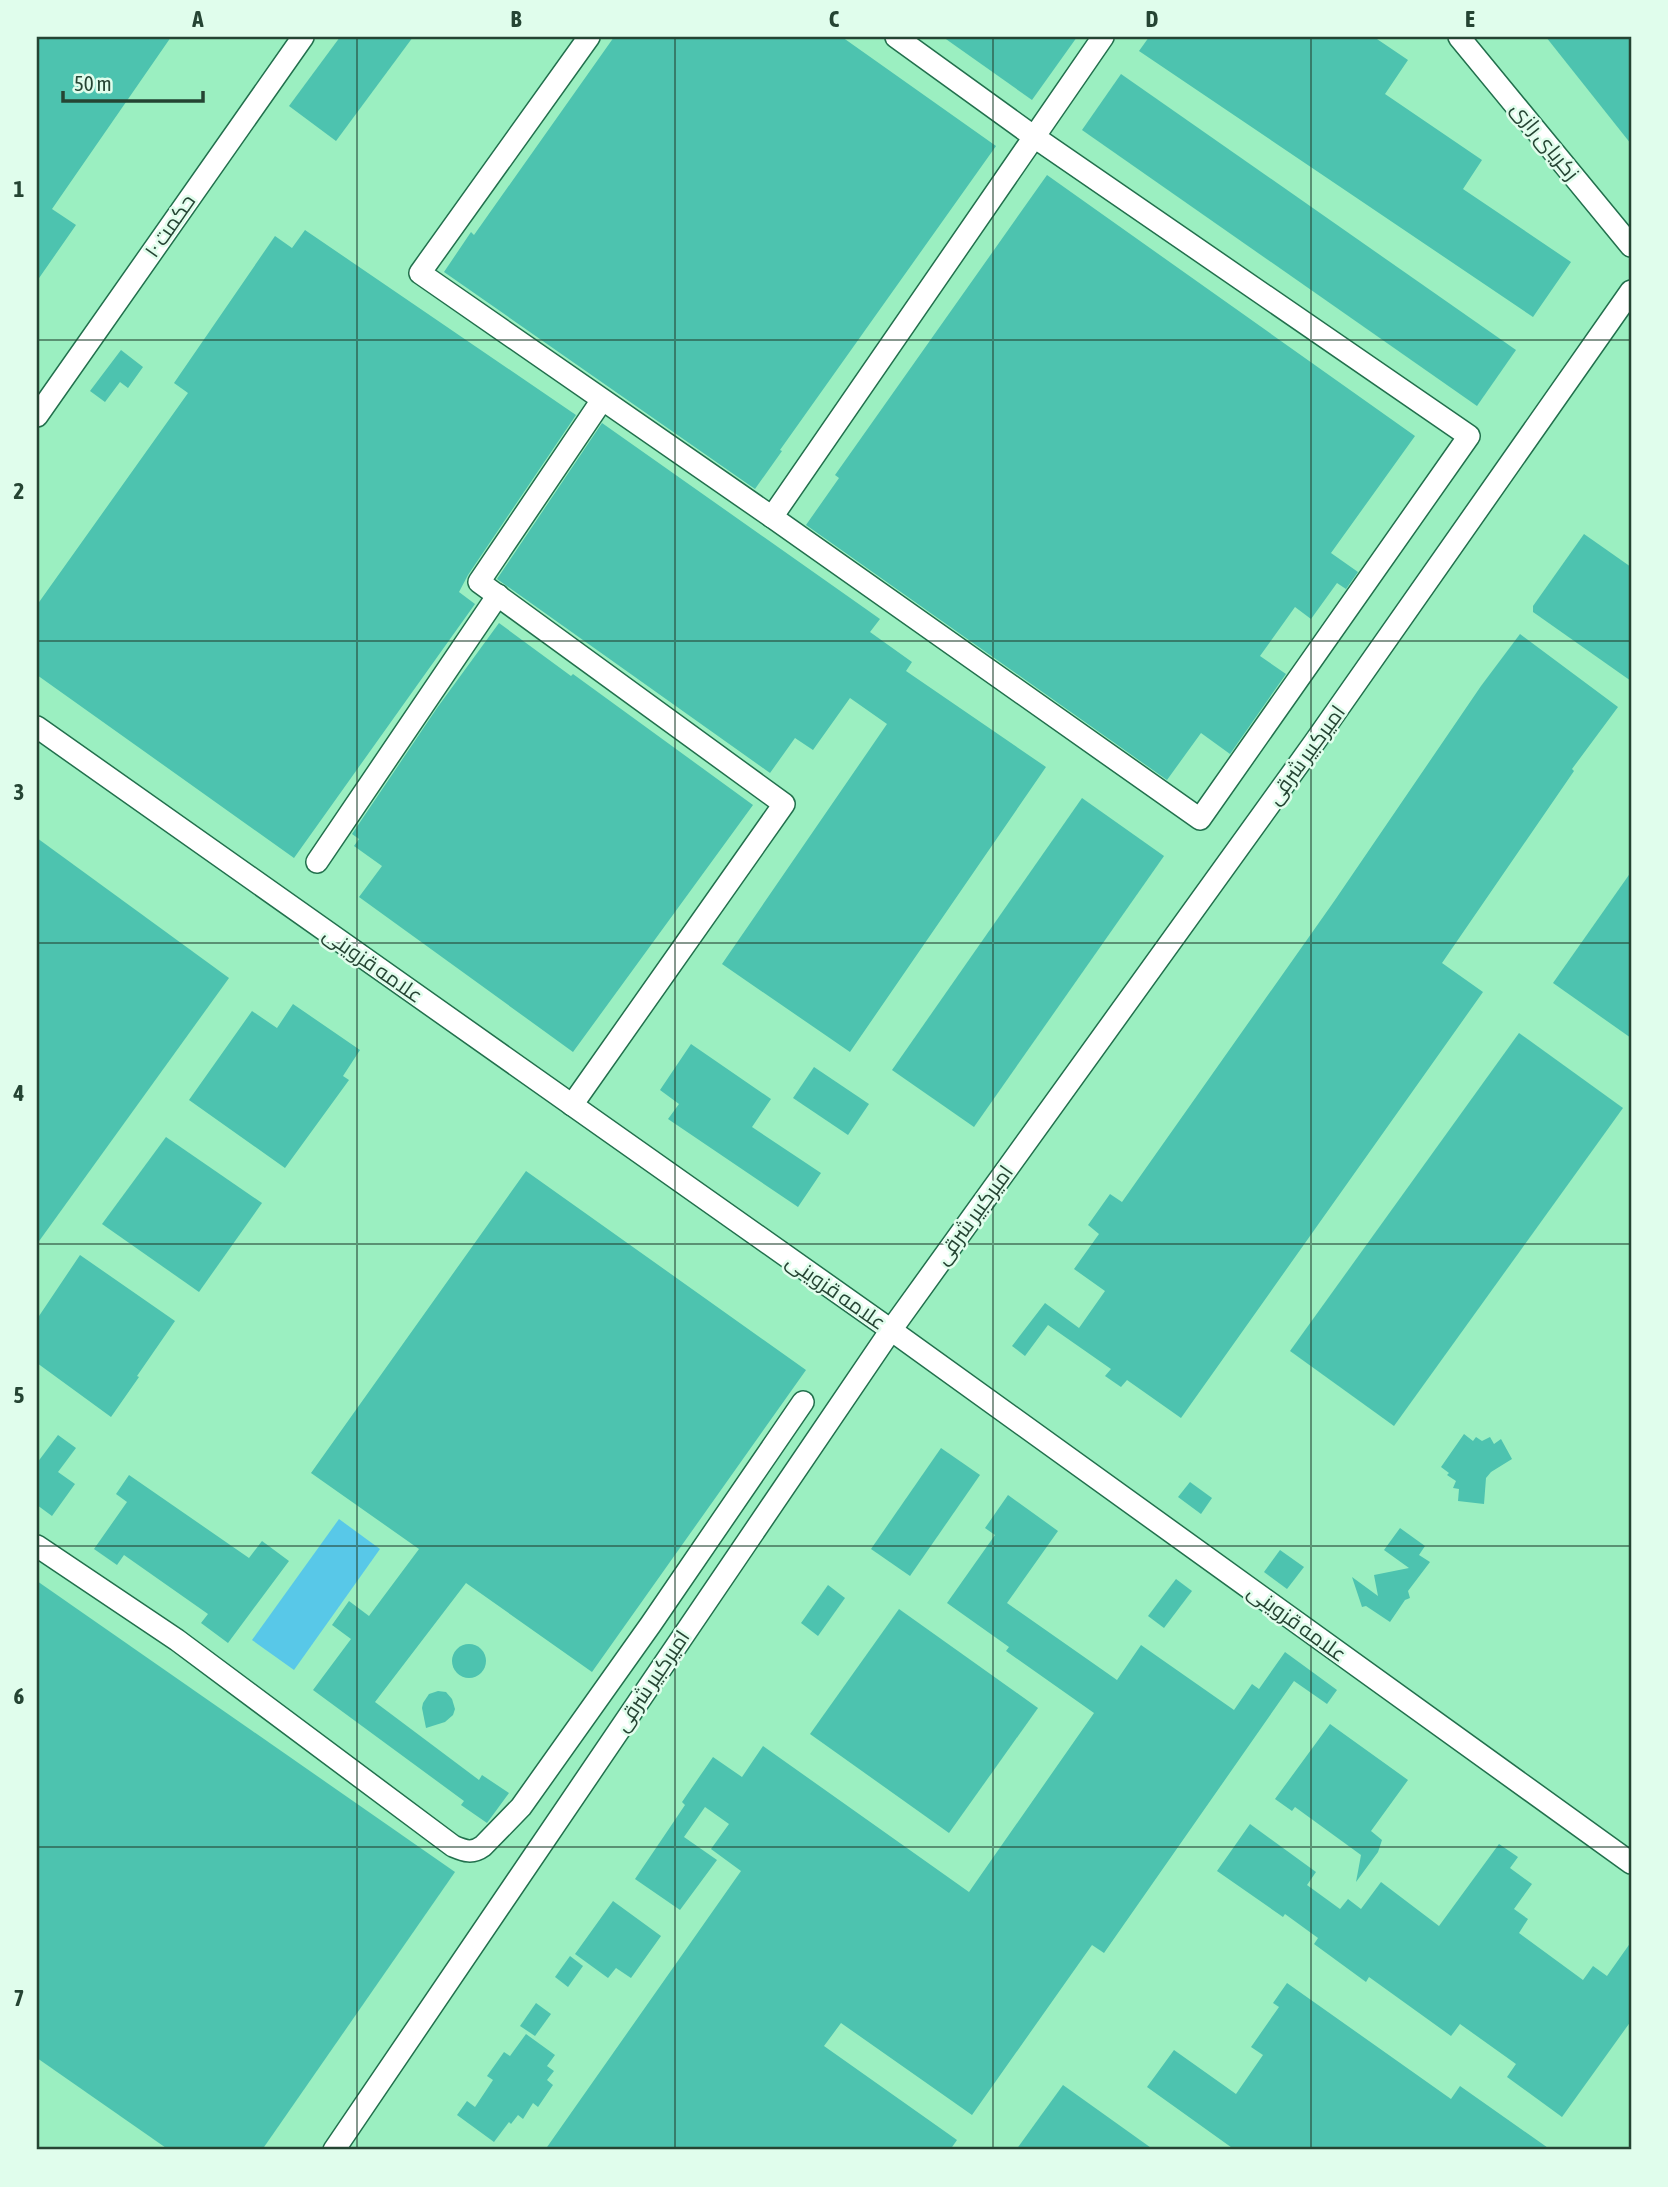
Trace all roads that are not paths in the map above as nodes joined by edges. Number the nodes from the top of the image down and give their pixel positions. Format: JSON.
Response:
{"nodes":[{"id":1,"x":303,"y":37,"type":"edge"},
{"id":2,"x":589,"y":37,"type":"edge"},
{"id":3,"x":897,"y":37,"type":"edge"},
{"id":4,"x":1103,"y":37,"type":"edge"},
{"id":5,"x":1459,"y":37,"type":"edge"},
{"id":6,"x":1033,"y":136,"type":"junction"},
{"id":7,"x":1631,"y":246,"type":"edge"},
{"id":8,"x":1631,"y":291,"type":"edge"},
{"id":9,"x":602,"y":400,"type":"junction"},
{"id":10,"x":37,"y":416,"type":"edge"},
{"id":11,"x":772,"y":517,"type":"junction"},
{"id":12,"x":498,"y":596,"type":"junction"},
{"id":13,"x":37,"y":727,"type":"edge"},
{"id":14,"x":317,"y":862,"type":"dead end"},
{"id":15,"x":572,"y":1105,"type":"junction"},
{"id":16,"x":891,"y":1330,"type":"junction"},
{"id":17,"x":803,"y":1402,"type":"dead end"},
{"id":18,"x":37,"y":1546,"type":"edge"},
{"id":19,"x":1631,"y":1863,"type":"edge"},
{"id":20,"x":334,"y":2150,"type":"edge"}],
"edges":[{"from":1,"to":10,"type":"street","name":"حکمت ۱۰"},
{"from":2,"to":9,"type":"street"},
{"from":3,"to":6,"type":"street"},
{"from":4,"to":6,"type":"street"},
{"from":5,"to":7,"type":"street","name":"زکریای رازی"},
{"from":6,"to":11,"type":"street"},
{"from":6,"to":11,"type":"street"},
{"from":8,"to":16,"type":"street","name":"امیرکبیر شرقی"},
{"from":9,"to":11,"type":"street"},
{"from":9,"to":12,"type":"street"},
{"from":12,"to":14,"type":"street"},
{"from":12,"to":15,"type":"street"},
{"from":13,"to":15,"type":"street","name":"علامه قزوینی"},
{"from":15,"to":16,"type":"street","name":"علامه قزوینی"},
{"from":16,"to":19,"type":"street","name":"علامه قزوینی"},
{"from":16,"to":20,"type":"street","name":"امیرکبیر شرقی"},
{"from":17,"to":18,"type":"street"}]}
